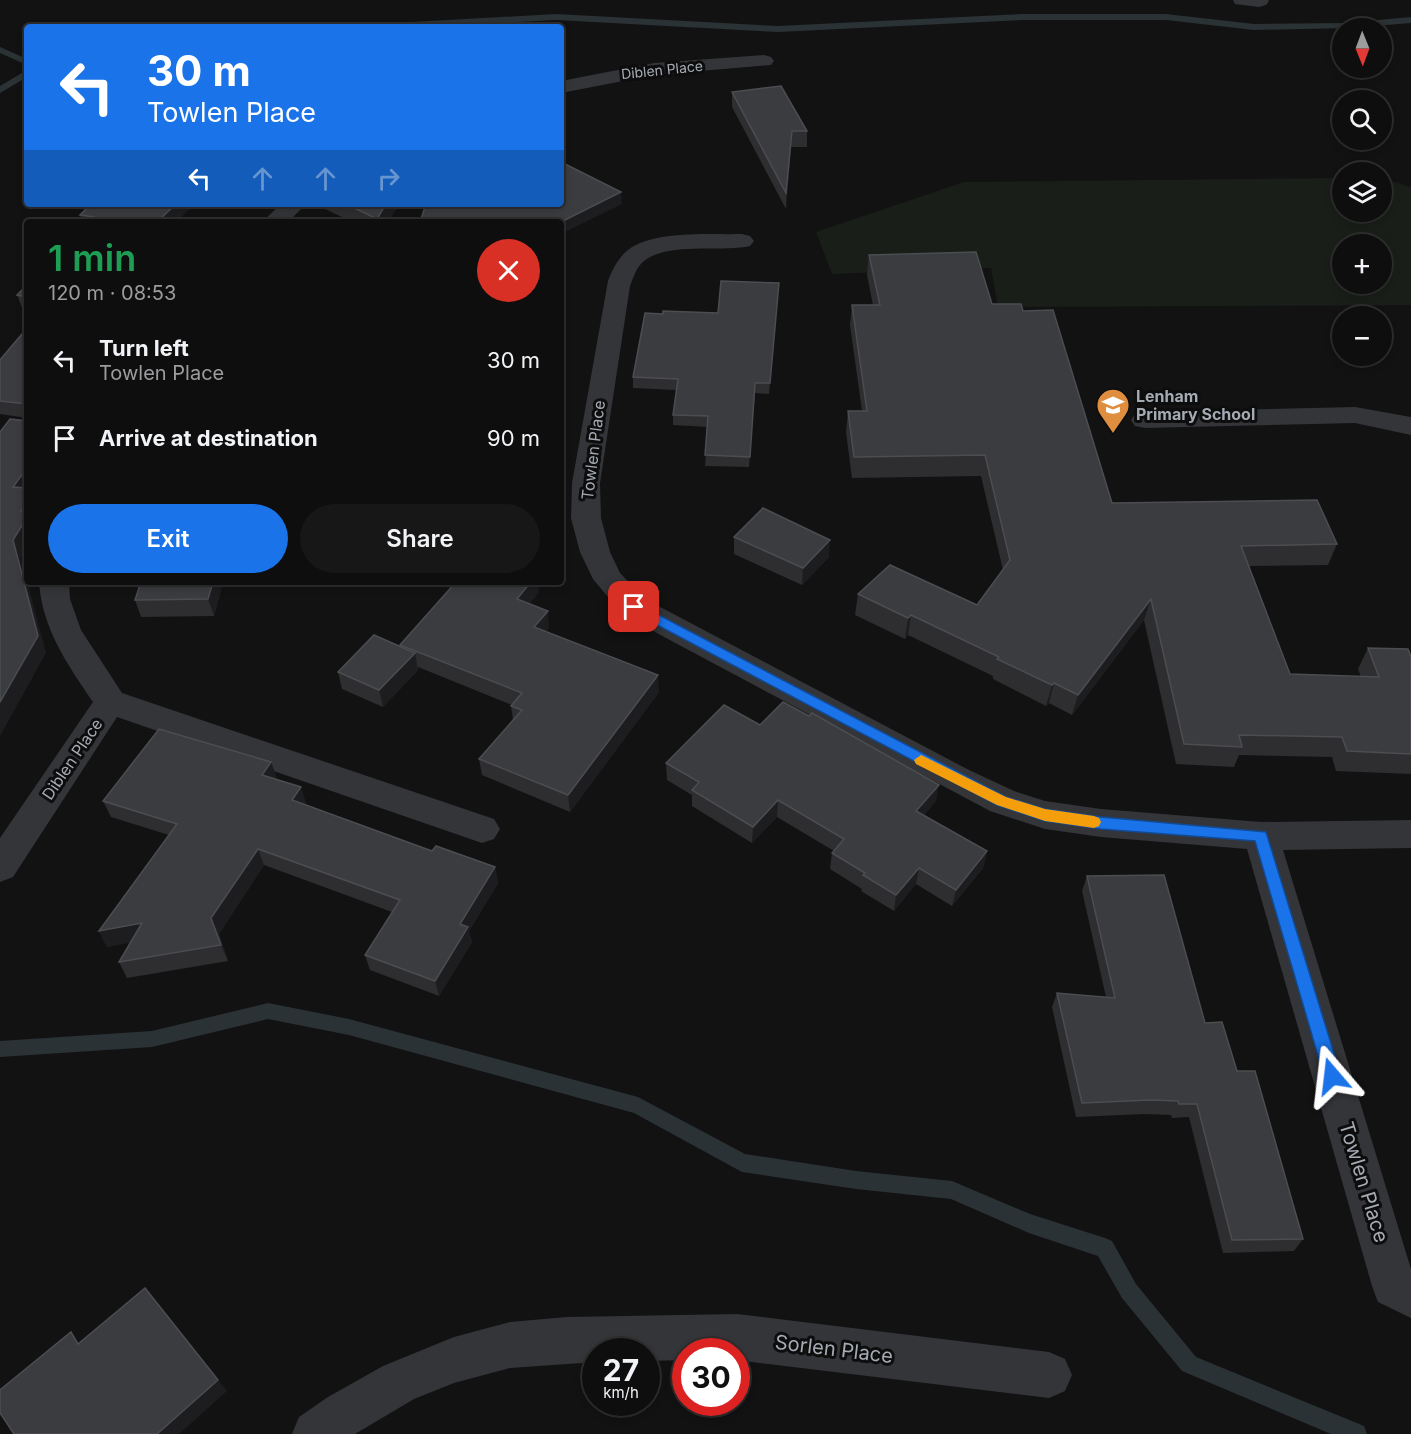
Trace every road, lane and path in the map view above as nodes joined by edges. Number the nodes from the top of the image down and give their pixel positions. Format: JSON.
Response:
{"nodes":[{"id":1,"x":1242,"y":0,"type":"edge"},
{"id":2,"x":1259,"y":1,"type":"edge"},
{"id":3,"x":764,"y":61,"type":"dead end"},
{"id":4,"x":564,"y":86,"type":"edge"},
{"id":5,"x":292,"y":207,"type":"edge"},
{"id":6,"x":278,"y":219,"type":"edge"},
{"id":7,"x":742,"y":242,"type":"dead end"},
{"id":8,"x":1145,"y":420,"type":"dead end"},
{"id":9,"x":1411,"y":426,"type":"edge"},
{"id":10,"x":54,"y":585,"type":"edge"},
{"id":11,"x":110,"y":702,"type":"junction"},
{"id":12,"x":482,"y":829,"type":"dead end"},
{"id":13,"x":1411,"y":834,"type":"edge"},
{"id":14,"x":1261,"y":836,"type":"junction"},
{"id":15,"x":0,"y":867,"type":"edge"},
{"id":16,"x":1403,"y":1291,"type":"edge"},
{"id":17,"x":1049,"y":1375,"type":"dead end"},
{"id":18,"x":316,"y":1434,"type":"edge"}],
"edges":[{"from":1,"to":2,"type":"street"},
{"from":3,"to":4,"type":"street","name":"Diblen Place"},
{"from":5,"to":6,"type":"street"},
{"from":7,"to":14,"type":"street","name":"Towlen Place"},
{"from":8,"to":9,"type":"street"},
{"from":10,"to":11,"type":"street","name":"Diblen Place"},
{"from":11,"to":12,"type":"street"},
{"from":11,"to":15,"type":"street","name":"Diblen Place"},
{"from":13,"to":14,"type":"street","name":"Towlen Place"},
{"from":14,"to":16,"type":"street","name":"Towlen Place"},
{"from":17,"to":18,"type":"street","name":"Sorlen Place"}]}
